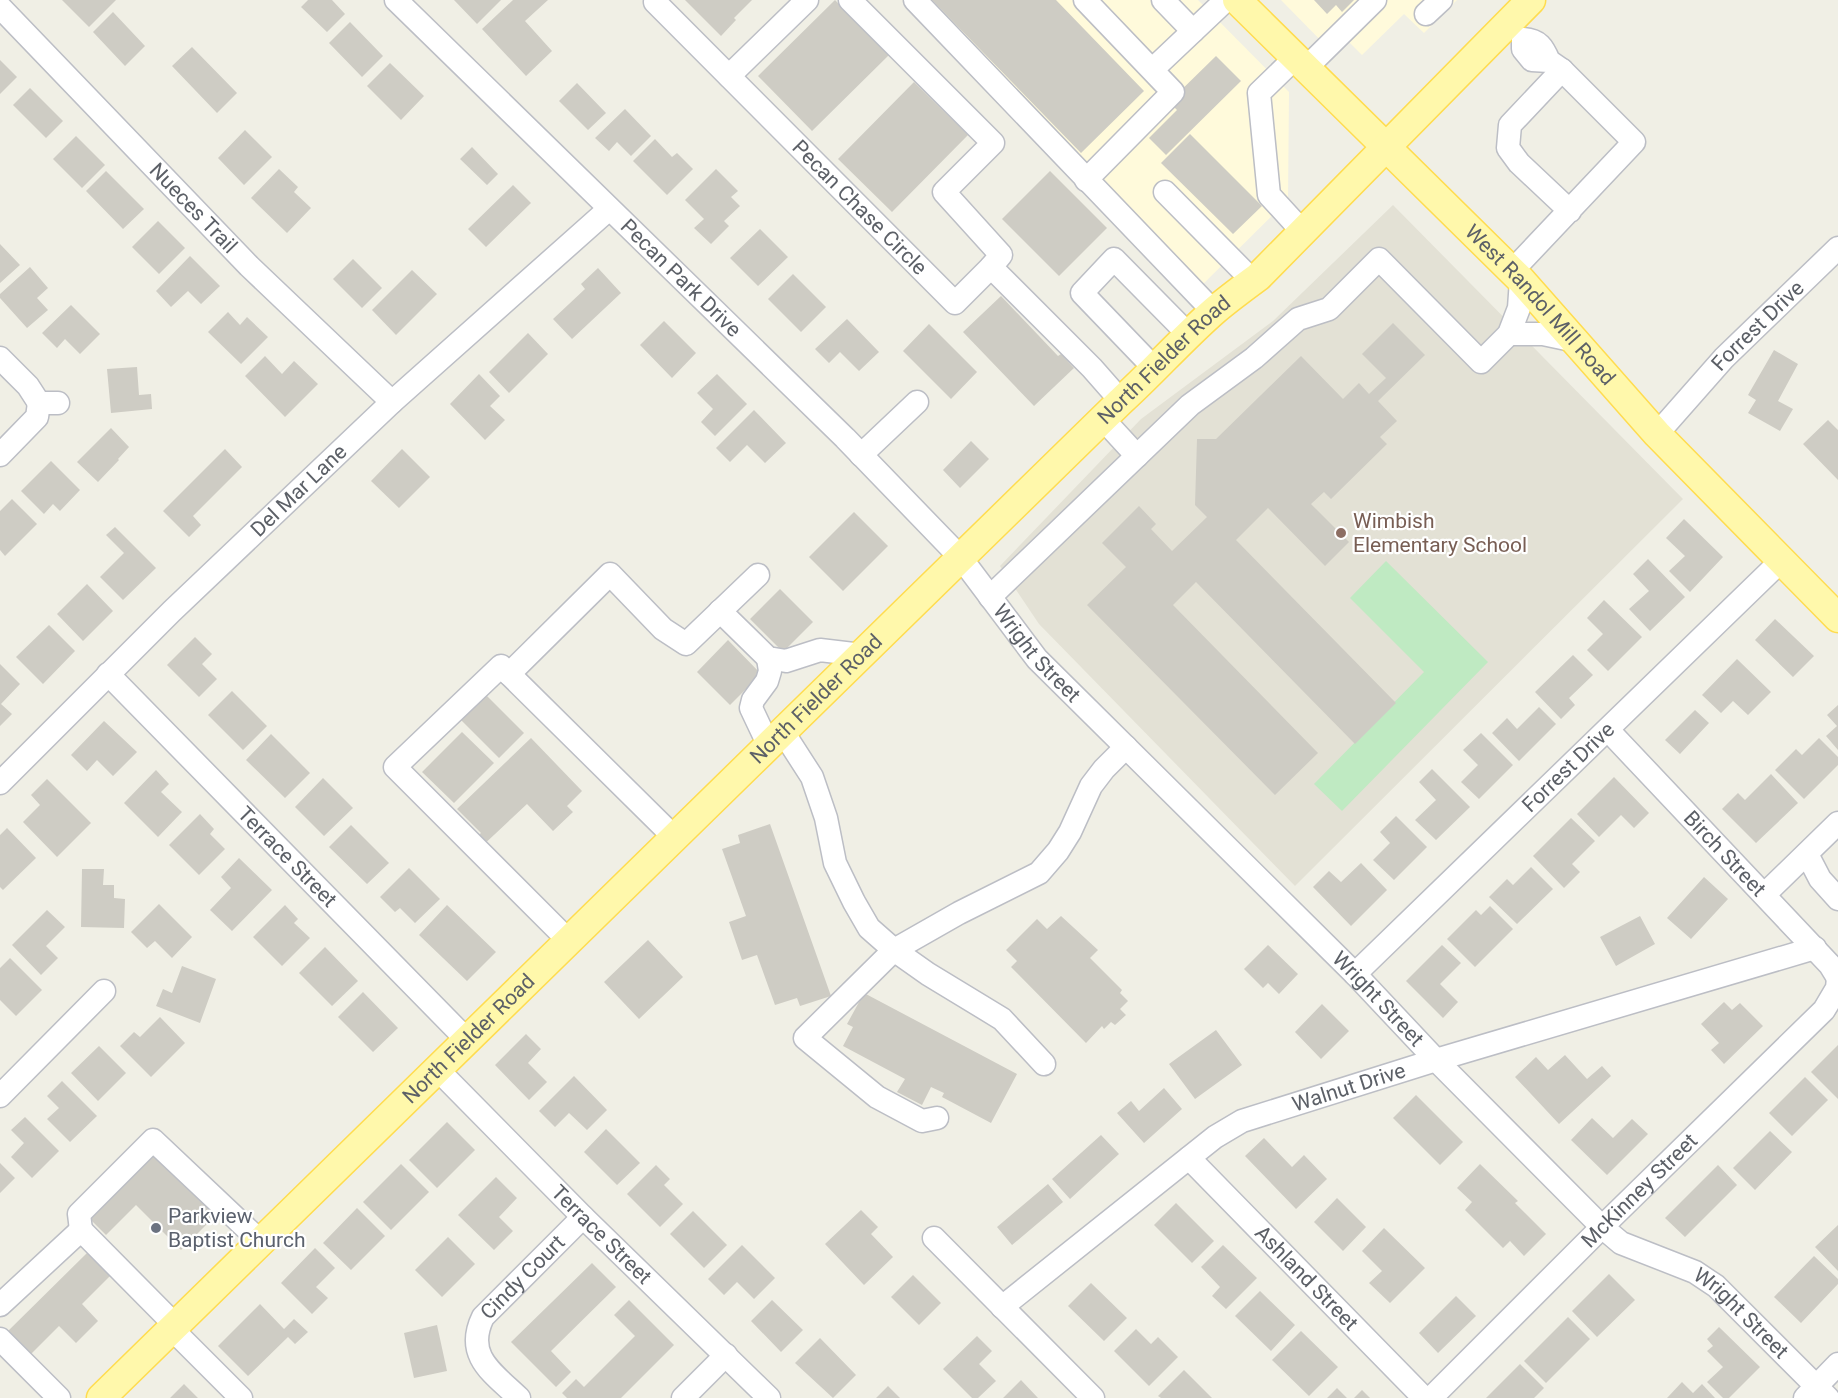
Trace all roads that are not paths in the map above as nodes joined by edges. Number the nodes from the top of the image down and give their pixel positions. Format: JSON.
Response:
{"nodes":[{"id":1,"x":396,"y":0,"type":"edge"},
{"id":2,"x":807,"y":0,"type":"edge"},
{"id":3,"x":850,"y":0,"type":"edge"},
{"id":4,"x":915,"y":0,"type":"edge"},
{"id":5,"x":1085,"y":0,"type":"edge"},
{"id":6,"x":1163,"y":0,"type":"edge"},
{"id":7,"x":1226,"y":0,"type":"edge"},
{"id":8,"x":1237,"y":0,"type":"edge"},
{"id":9,"x":1375,"y":0,"type":"edge"},
{"id":10,"x":1531,"y":0,"type":"edge"},
{"id":11,"x":655,"y":2,"type":"dead end"},
{"id":12,"x":0,"y":7,"type":"edge"},
{"id":13,"x":1193,"y":31,"type":"junction"},
{"id":14,"x":1515,"y":32,"type":"junction"},
{"id":15,"x":1300,"y":64,"type":"junction"},
{"id":16,"x":1556,"y":65,"type":"junction"},
{"id":17,"x":1153,"y":69,"type":"junction"},
{"id":18,"x":729,"y":76,"type":"junction"},
{"id":19,"x":1386,"y":146,"type":"junction"},
{"id":20,"x":1086,"y":180,"type":"junction"},
{"id":21,"x":1165,"y":192,"type":"dead end"},
{"id":22,"x":609,"y":209,"type":"junction"},
{"id":23,"x":1570,"y":211,"type":"junction"},
{"id":24,"x":1302,"y":231,"type":"junction"},
{"id":25,"x":1838,"y":248,"type":"edge"},
{"id":26,"x":991,"y":267,"type":"junction"},
{"id":27,"x":1516,"y":276,"type":"junction"},
{"id":28,"x":1253,"y":280,"type":"junction"},
{"id":29,"x":1214,"y":312,"type":"junction"},
{"id":30,"x":1509,"y":334,"type":"junction"},
{"id":31,"x":1189,"y":335,"type":"junction"},
{"id":32,"x":1576,"y":341,"type":"junction"},
{"id":33,"x":0,"y":358,"type":"edge"},
{"id":34,"x":1156,"y":370,"type":"junction"},
{"id":35,"x":392,"y":402,"type":"junction"},
{"id":36,"x":917,"y":402,"type":"dead end"},
{"id":37,"x":1112,"y":410,"type":"junction"},
{"id":38,"x":1657,"y":434,"type":"junction"},
{"id":39,"x":0,"y":455,"type":"edge"},
{"id":40,"x":861,"y":455,"type":"junction"},
{"id":41,"x":1137,"y":456,"type":"junction"},
{"id":42,"x":961,"y":558,"type":"junction"},
{"id":43,"x":1782,"y":561,"type":"junction"},
{"id":44,"x":758,"y":575,"type":"dead end"},
{"id":45,"x":990,"y":597,"type":"junction"},
{"id":46,"x":720,"y":611,"type":"junction"},
{"id":47,"x":1838,"y":618,"type":"edge"},
{"id":48,"x":862,"y":655,"type":"junction"},
{"id":49,"x":768,"y":658,"type":"junction"},
{"id":50,"x":108,"y":674,"type":"junction"},
{"id":51,"x":509,"y":674,"type":"junction"},
{"id":52,"x":1608,"y":730,"type":"junction"},
{"id":53,"x":776,"y":739,"type":"junction"},
{"id":54,"x":1126,"y":747,"type":"junction"},
{"id":55,"x":0,"y":783,"type":"edge"},
{"id":56,"x":1838,"y":823,"type":"edge"},
{"id":57,"x":675,"y":838,"type":"junction"},
{"id":58,"x":1807,"y":854,"type":"junction"},
{"id":59,"x":1765,"y":894,"type":"junction"},
{"id":60,"x":1838,"y":899,"type":"edge"},
{"id":61,"x":569,"y":941,"type":"junction"},
{"id":62,"x":1815,"y":948,"type":"junction"},
{"id":63,"x":894,"y":950,"type":"junction"},
{"id":64,"x":1355,"y":974,"type":"junction"},
{"id":65,"x":1838,"y":978,"type":"edge"},
{"id":66,"x":104,"y":991,"type":"dead end"},
{"id":67,"x":467,"y":1040,"type":"junction"},
{"id":68,"x":1436,"y":1060,"type":"junction"},
{"id":69,"x":1044,"y":1064,"type":"dead end"},
{"id":70,"x":438,"y":1070,"type":"junction"},
{"id":71,"x":0,"y":1096,"type":"edge"},
{"id":72,"x":937,"y":1118,"type":"dead end"},
{"id":73,"x":1189,"y":1158,"type":"junction"},
{"id":74,"x":583,"y":1216,"type":"junction"},
{"id":75,"x":80,"y":1222,"type":"junction"},
{"id":76,"x":1602,"y":1227,"type":"junction"},
{"id":77,"x":934,"y":1238,"type":"dead end"},
{"id":78,"x":261,"y":1242,"type":"junction"},
{"id":79,"x":0,"y":1305,"type":"edge"},
{"id":80,"x":1002,"y":1307,"type":"junction"},
{"id":81,"x":173,"y":1327,"type":"junction"},
{"id":82,"x":0,"y":1339,"type":"edge"},
{"id":83,"x":726,"y":1355,"type":"junction"},
{"id":84,"x":1838,"y":1364,"type":"edge"},
{"id":85,"x":1816,"y":1394,"type":"edge"},
{"id":86,"x":59,"y":1398,"type":"edge"},
{"id":87,"x":102,"y":1398,"type":"edge"},
{"id":88,"x":242,"y":1398,"type":"edge"},
{"id":89,"x":519,"y":1398,"type":"edge"},
{"id":90,"x":683,"y":1398,"type":"edge"},
{"id":91,"x":769,"y":1398,"type":"edge"},
{"id":92,"x":1093,"y":1398,"type":"edge"},
{"id":93,"x":1424,"y":1398,"type":"edge"},
{"id":94,"x":1431,"y":1398,"type":"edge"}],
"edges":[{"from":1,"to":22,"type":"street","name":"Pecan Park Drive"},
{"from":2,"to":18,"type":"street"},
{"from":3,"to":26,"type":"street"},
{"from":4,"to":20,"type":"street"},
{"from":5,"to":17,"type":"street"},
{"from":6,"to":13,"type":"street"},
{"from":7,"to":13,"type":"street"},
{"from":8,"to":15,"type":"main road","name":"West Randol Mill Road"},
{"from":9,"to":15,"type":"street"},
{"from":10,"to":14,"type":"main road","name":"North Fielder Road"},
{"from":11,"to":18,"type":"street","name":"Pecan Chase Circle"},
{"from":12,"to":35,"type":"street","name":"Nueces Trail"},
{"from":13,"to":17,"type":"street"},
{"from":14,"to":16,"type":"street"},
{"from":14,"to":19,"type":"main road","name":"North Fielder Road"},
{"from":15,"to":19,"type":"main road","name":"West Randol Mill Road"},
{"from":15,"to":24,"type":"street"},
{"from":16,"to":23,"type":"street"},
{"from":16,"to":23,"type":"street"},
{"from":17,"to":20,"type":"street"},
{"from":18,"to":26,"type":"street","name":"Pecan Chase Circle"},
{"from":19,"to":24,"type":"main road","name":"North Fielder Road"},
{"from":19,"to":27,"type":"main road","name":"West Randol Mill Road"},
{"from":20,"to":29,"type":"street"},
{"from":21,"to":28,"type":"street"},
{"from":22,"to":35,"type":"street","name":"Del Mar Lane"},
{"from":22,"to":40,"type":"street","name":"Pecan Park Drive"},
{"from":23,"to":27,"type":"street"},
{"from":24,"to":28,"type":"main road","name":"North Fielder Road"},
{"from":25,"to":38,"type":"street","name":"Forrest Drive"},
{"from":26,"to":37,"type":"street"},
{"from":27,"to":30,"type":"street"},
{"from":27,"to":32,"type":"main road","name":"West Randol Mill Road"},
{"from":28,"to":29,"type":"main road","name":"North Fielder Road"},
{"from":29,"to":31,"type":"main road","name":"North Fielder Road"},
{"from":30,"to":32,"type":"street"},
{"from":30,"to":41,"type":"street"},
{"from":31,"to":34,"type":"main road","name":"North Fielder Road"},
{"from":31,"to":34,"type":"street"},
{"from":32,"to":38,"type":"main road","name":"West Randol Mill Road"},
{"from":33,"to":39,"type":"street"},
{"from":34,"to":37,"type":"main road","name":"North Fielder Road"},
{"from":35,"to":50,"type":"street","name":"Del Mar Lane"},
{"from":36,"to":40,"type":"street"},
{"from":37,"to":41,"type":"street"},
{"from":37,"to":42,"type":"main road","name":"North Fielder Road"},
{"from":38,"to":43,"type":"main road","name":"West Randol Mill Road"},
{"from":40,"to":42,"type":"street","name":"Pecan Park Drive"},
{"from":41,"to":45,"type":"street"},
{"from":42,"to":45,"type":"street","name":"Wright Street"},
{"from":42,"to":48,"type":"main road","name":"North Fielder Road"},
{"from":43,"to":47,"type":"main road","name":"West Randol Mill Road"},
{"from":43,"to":52,"type":"street","name":"Forrest Drive"},
{"from":44,"to":46,"type":"street"},
{"from":45,"to":54,"type":"street","name":"Wright Street"},
{"from":46,"to":49,"type":"street"},
{"from":46,"to":51,"type":"street"},
{"from":48,"to":49,"type":"street"},
{"from":48,"to":53,"type":"main road","name":"North Fielder Road"},
{"from":49,"to":53,"type":"street"},
{"from":50,"to":55,"type":"street","name":"Del Mar Lane"},
{"from":50,"to":67,"type":"street","name":"Terrace Street"},
{"from":51,"to":57,"type":"street"},
{"from":51,"to":61,"type":"street"},
{"from":52,"to":59,"type":"street","name":"Birch Street"},
{"from":52,"to":64,"type":"street","name":"Forrest Drive"},
{"from":53,"to":57,"type":"main road","name":"North Fielder Road"},
{"from":53,"to":63,"type":"street"},
{"from":54,"to":63,"type":"street"},
{"from":54,"to":64,"type":"street","name":"Wright Street"},
{"from":56,"to":58,"type":"street"},
{"from":57,"to":61,"type":"main road","name":"North Fielder Road"},
{"from":58,"to":59,"type":"street"},
{"from":58,"to":60,"type":"street"},
{"from":59,"to":62,"type":"street","name":"Birch Street"},
{"from":61,"to":67,"type":"main road","name":"North Fielder Road"},
{"from":62,"to":65,"type":"street","name":"Birch Street"},
{"from":62,"to":68,"type":"street","name":"Walnut Drive"},
{"from":63,"to":69,"type":"street"},
{"from":63,"to":72,"type":"street"},
{"from":64,"to":68,"type":"street","name":"Wright Street"},
{"from":65,"to":76,"type":"street","name":"McKinney Street"},
{"from":66,"to":71,"type":"street"},
{"from":67,"to":70,"type":"main road","name":"North Fielder Road"},
{"from":68,"to":73,"type":"street","name":"Walnut Drive"},
{"from":68,"to":76,"type":"street","name":"Wright Street"},
{"from":70,"to":74,"type":"street","name":"Terrace Street"},
{"from":70,"to":78,"type":"main road","name":"North Fielder Road"},
{"from":73,"to":80,"type":"street","name":"Walnut Drive"},
{"from":73,"to":93,"type":"street","name":"Ashland Street"},
{"from":74,"to":83,"type":"street","name":"Terrace Street"},
{"from":74,"to":89,"type":"street","name":"Cindy Court"},
{"from":75,"to":78,"type":"street"},
{"from":75,"to":79,"type":"street"},
{"from":75,"to":81,"type":"street"},
{"from":76,"to":85,"type":"street","name":"Wright Street"},
{"from":76,"to":94,"type":"street","name":"McKinney Street"},
{"from":77,"to":80,"type":"street"},
{"from":78,"to":81,"type":"main road","name":"North Fielder Road"},
{"from":80,"to":92,"type":"street"},
{"from":81,"to":87,"type":"main road","name":"North Fielder Road"},
{"from":81,"to":88,"type":"street"},
{"from":82,"to":86,"type":"street"},
{"from":83,"to":90,"type":"street"},
{"from":83,"to":91,"type":"street","name":"Terrace Street"},
{"from":84,"to":85,"type":"street"}]}
